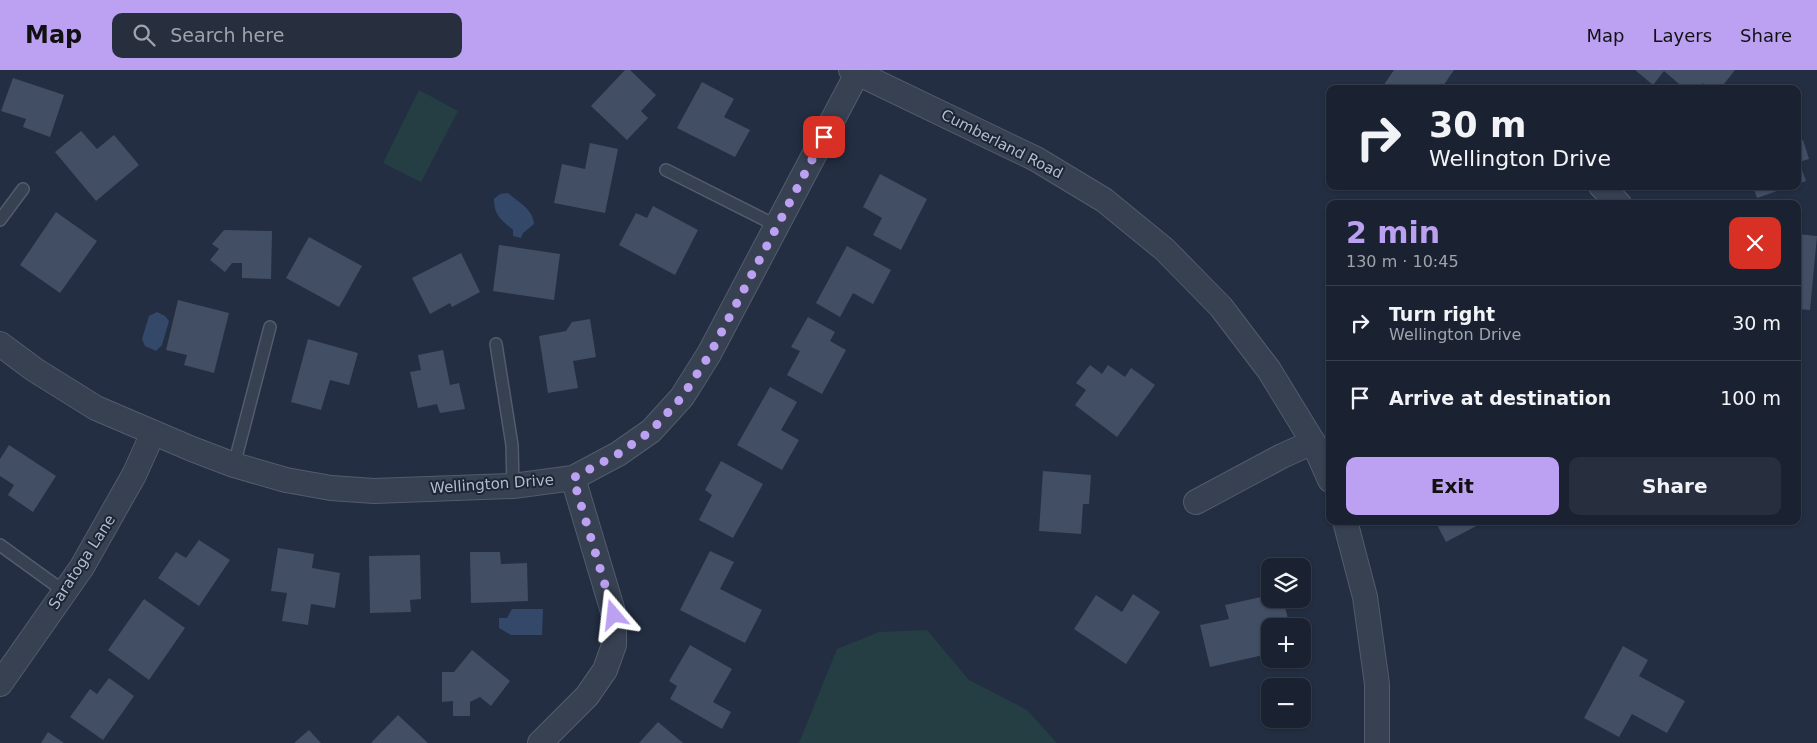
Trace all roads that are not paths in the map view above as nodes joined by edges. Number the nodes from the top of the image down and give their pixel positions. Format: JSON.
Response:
{"nodes":[{"id":1,"x":856,"y":71,"type":"edge"},
{"id":2,"x":666,"y":170,"type":"dead end"},
{"id":3,"x":23,"y":190,"type":"dead end"},
{"id":4,"x":1605,"y":190,"type":"edge"},
{"id":5,"x":1614,"y":200,"type":"edge"},
{"id":6,"x":0,"y":220,"type":"edge"},
{"id":7,"x":777,"y":226,"type":"junction"},
{"id":8,"x":270,"y":327,"type":"dead end"},
{"id":9,"x":0,"y":344,"type":"edge"},
{"id":10,"x":496,"y":344,"type":"dead end"},
{"id":11,"x":153,"y":433,"type":"junction"},
{"id":12,"x":1324,"y":461,"type":"edge"},
{"id":13,"x":234,"y":465,"type":"junction"},
{"id":14,"x":573,"y":478,"type":"junction"},
{"id":15,"x":513,"y":486,"type":"junction"},
{"id":16,"x":1196,"y":502,"type":"dead end"},
{"id":17,"x":1346,"y":525,"type":"edge"},
{"id":18,"x":0,"y":545,"type":"edge"},
{"id":19,"x":64,"y":592,"type":"junction"},
{"id":20,"x":0,"y":684,"type":"edge"},
{"id":21,"x":540,"y":743,"type":"edge"},
{"id":22,"x":1377,"y":743,"type":"edge"}],
"edges":[{"from":1,"to":7,"type":"street","name":"Wellington Drive"},
{"from":1,"to":12,"type":"street","name":"Cumberland Road"},
{"from":2,"to":7,"type":"lane"},
{"from":3,"to":6,"type":"lane"},
{"from":4,"to":5,"type":"street"},
{"from":7,"to":14,"type":"street","name":"Wellington Drive"},
{"from":8,"to":13,"type":"lane"},
{"from":9,"to":11,"type":"street","name":"Wellington Drive"},
{"from":10,"to":15,"type":"lane"},
{"from":11,"to":13,"type":"street","name":"Wellington Drive"},
{"from":11,"to":19,"type":"street","name":"Saratoga Lane"},
{"from":12,"to":16,"type":"street"},
{"from":13,"to":15,"type":"street","name":"Wellington Drive"},
{"from":14,"to":15,"type":"street","name":"Wellington Drive"},
{"from":14,"to":21,"type":"street"},
{"from":17,"to":22,"type":"street"},
{"from":18,"to":19,"type":"lane"},
{"from":19,"to":20,"type":"street","name":"Saratoga Lane"}]}
